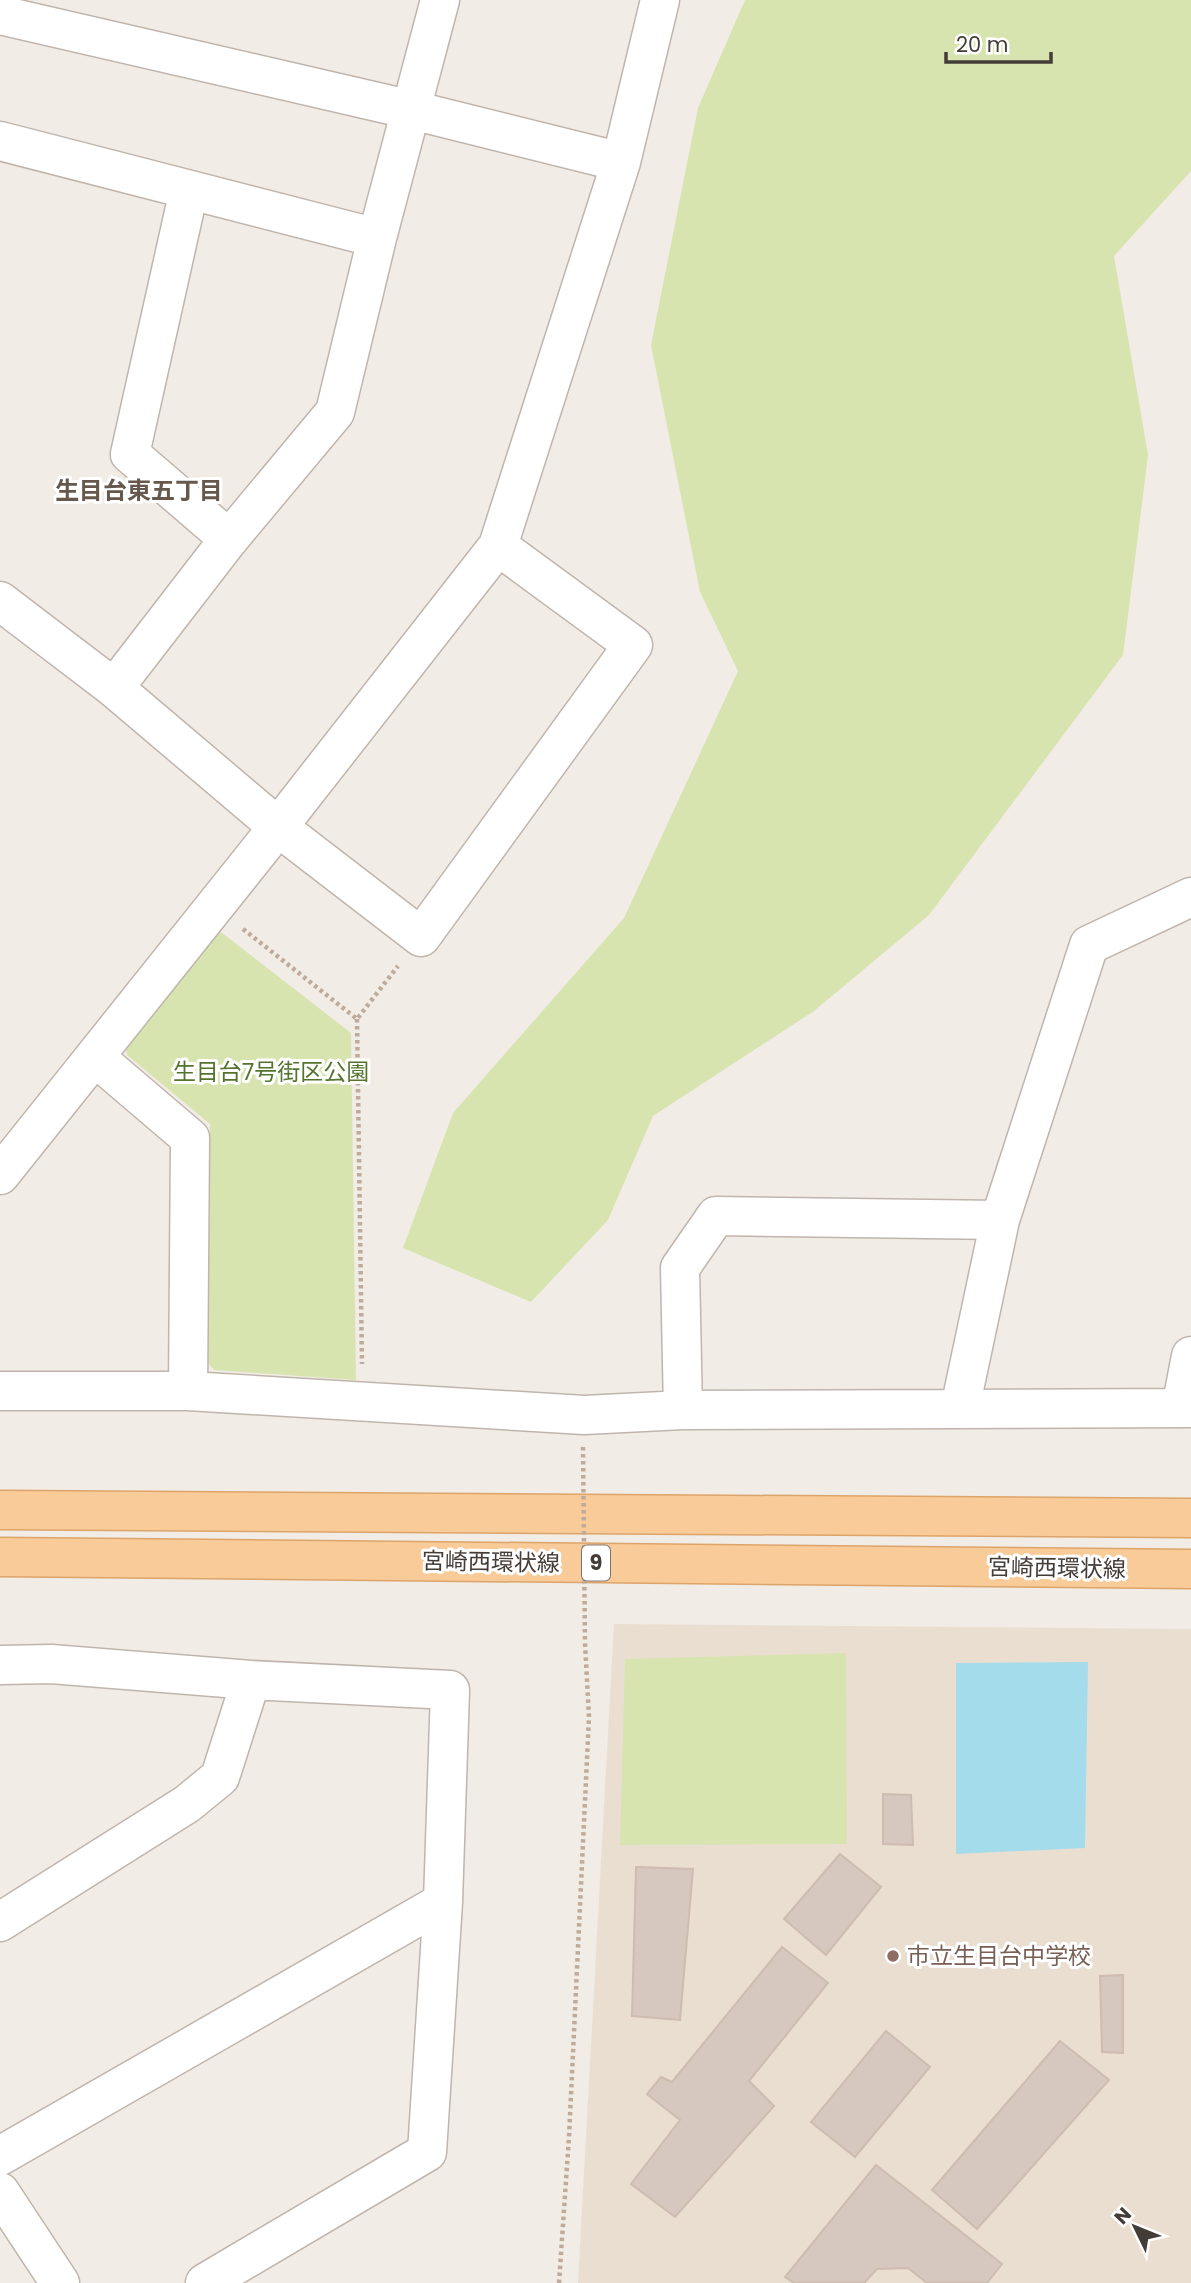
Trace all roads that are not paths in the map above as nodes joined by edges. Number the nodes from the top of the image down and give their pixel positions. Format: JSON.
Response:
{"nodes":[{"id":1,"x":440,"y":0,"type":"edge"},
{"id":2,"x":660,"y":0,"type":"edge"},
{"id":3,"x":0,"y":15,"type":"edge"},
{"id":4,"x":412,"y":110,"type":"junction"},
{"id":5,"x":0,"y":141,"type":"edge"},
{"id":6,"x":621,"y":162,"type":"junction"},
{"id":7,"x":189,"y":190,"type":"junction"},
{"id":8,"x":377,"y":239,"type":"junction"},
{"id":9,"x":229,"y":539,"type":"junction"},
{"id":10,"x":498,"y":546,"type":"junction"},
{"id":11,"x":0,"y":601,"type":"edge"},
{"id":12,"x":114,"y":688,"type":"junction"},
{"id":13,"x":278,"y":827,"type":"junction"},
{"id":14,"x":1191,"y":897,"type":"edge"},
{"id":15,"x":95,"y":1056,"type":"junction"},
{"id":16,"x":0,"y":1175,"type":"edge"},
{"id":17,"x":1000,"y":1220,"type":"junction"},
{"id":18,"x":1191,"y":1356,"type":"edge"},
{"id":19,"x":0,"y":1391,"type":"edge"},
{"id":20,"x":188,"y":1391,"type":"junction"},
{"id":21,"x":960,"y":1408,"type":"junction"},
{"id":22,"x":1186,"y":1408,"type":"edge"},
{"id":23,"x":683,"y":1410,"type":"junction"},
{"id":24,"x":0,"y":1510,"type":"edge"},
{"id":25,"x":1191,"y":1518,"type":"edge"},
{"id":26,"x":0,"y":1558,"type":"edge"},
{"id":27,"x":1191,"y":1569,"type":"edge"},
{"id":28,"x":0,"y":1665,"type":"edge"},
{"id":29,"x":251,"y":1680,"type":"junction"},
{"id":30,"x":443,"y":1902,"type":"junction"},
{"id":31,"x":0,"y":1922,"type":"edge"},
{"id":32,"x":0,"y":2156,"type":"edge"},
{"id":33,"x":0,"y":2192,"type":"edge"},
{"id":34,"x":60,"y":2283,"type":"edge"},
{"id":35,"x":205,"y":2283,"type":"edge"}],
"edges":[{"from":1,"to":4,"type":"street"},
{"from":2,"to":6,"type":"street"},
{"from":3,"to":4,"type":"street"},
{"from":4,"to":6,"type":"street"},
{"from":4,"to":8,"type":"street"},
{"from":5,"to":7,"type":"street"},
{"from":6,"to":10,"type":"street"},
{"from":7,"to":8,"type":"street"},
{"from":7,"to":9,"type":"street"},
{"from":8,"to":9,"type":"street"},
{"from":9,"to":12,"type":"street"},
{"from":10,"to":13,"type":"street"},
{"from":10,"to":13,"type":"street"},
{"from":11,"to":12,"type":"street"},
{"from":12,"to":13,"type":"street"},
{"from":13,"to":15,"type":"street"},
{"from":14,"to":17,"type":"street"},
{"from":15,"to":16,"type":"street"},
{"from":15,"to":20,"type":"street"},
{"from":17,"to":21,"type":"street"},
{"from":17,"to":23,"type":"street"},
{"from":18,"to":22,"type":"street"},
{"from":19,"to":20,"type":"street"},
{"from":20,"to":23,"type":"street"},
{"from":21,"to":22,"type":"street"},
{"from":21,"to":23,"type":"street"},
{"from":24,"to":25,"type":"main road","name":"宮崎西環状線","number":"9"},
{"from":26,"to":27,"type":"main road","name":"宮崎西環状線","number":"9"},
{"from":28,"to":29,"type":"street"},
{"from":29,"to":30,"type":"street"},
{"from":29,"to":31,"type":"street"},
{"from":30,"to":32,"type":"street"},
{"from":30,"to":35,"type":"street"},
{"from":33,"to":34,"type":"street"}]}
